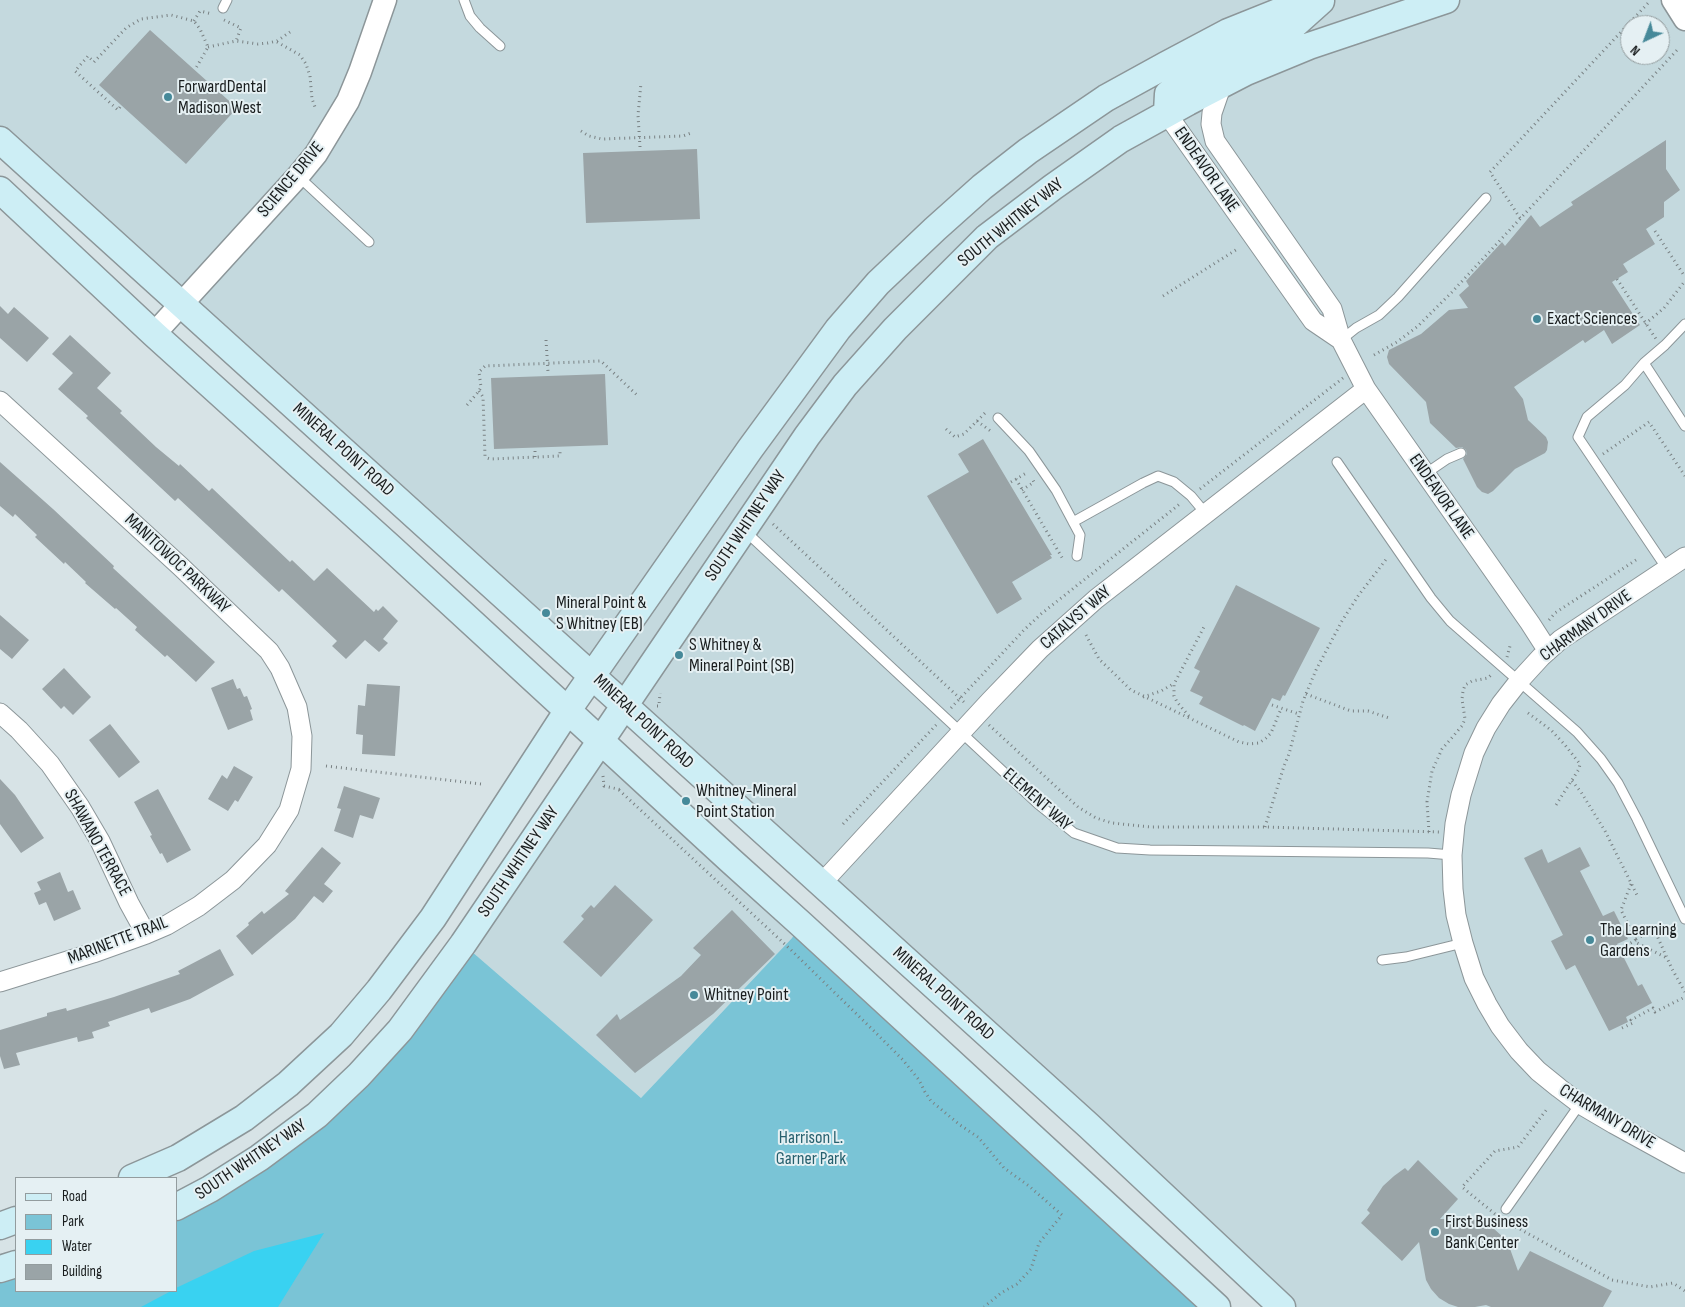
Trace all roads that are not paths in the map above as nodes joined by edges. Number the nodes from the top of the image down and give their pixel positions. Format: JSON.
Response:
{"nodes":[{"id":1,"x":385,"y":0,"type":"edge"},
{"id":2,"x":464,"y":0,"type":"edge"},
{"id":3,"x":1308,"y":0,"type":"edge"},
{"id":4,"x":1321,"y":0,"type":"edge"},
{"id":5,"x":1446,"y":0,"type":"edge"},
{"id":6,"x":1673,"y":0,"type":"edge"},
{"id":7,"x":1685,"y":20,"type":"edge"},
{"id":8,"x":500,"y":46,"type":"dead end"},
{"id":9,"x":1222,"y":84,"type":"junction"},
{"id":10,"x":1167,"y":114,"type":"junction"},
{"id":11,"x":0,"y":140,"type":"edge"},
{"id":12,"x":298,"y":176,"type":"junction"},
{"id":13,"x":0,"y":190,"type":"edge"},
{"id":14,"x":1486,"y":198,"type":"dead end"},
{"id":15,"x":369,"y":242,"type":"dead end"},
{"id":16,"x":181,"y":304,"type":"junction"},
{"id":17,"x":1685,"y":324,"type":"edge"},
{"id":18,"x":154,"y":334,"type":"junction"},
{"id":19,"x":1341,"y":340,"type":"junction"},
{"id":20,"x":1644,"y":364,"type":"junction"},
{"id":21,"x":1366,"y":389,"type":"junction"},
{"id":22,"x":0,"y":401,"type":"edge"},
{"id":23,"x":998,"y":418,"type":"dead end"},
{"id":24,"x":1685,"y":426,"type":"edge"},
{"id":25,"x":1460,"y":453,"type":"dead end"},
{"id":26,"x":1337,"y":462,"type":"dead end"},
{"id":27,"x":1425,"y":474,"type":"junction"},
{"id":28,"x":1206,"y":514,"type":"junction"},
{"id":29,"x":1072,"y":522,"type":"junction"},
{"id":30,"x":743,"y":530,"type":"junction"},
{"id":31,"x":1077,"y":556,"type":"dead end"},
{"id":32,"x":1685,"y":557,"type":"edge"},
{"id":33,"x":1667,"y":569,"type":"junction"},
{"id":34,"x":1548,"y":651,"type":"junction"},
{"id":35,"x":593,"y":676,"type":"junction"},
{"id":36,"x":1519,"y":680,"type":"junction"},
{"id":37,"x":625,"y":705,"type":"junction"},
{"id":38,"x":568,"y":710,"type":"junction"},
{"id":39,"x":0,"y":713,"type":"edge"},
{"id":40,"x":962,"y":732,"type":"junction"},
{"id":41,"x":601,"y":741,"type":"junction"},
{"id":42,"x":302,"y":759,"type":"joint"},
{"id":43,"x":1452,"y":855,"type":"junction"},
{"id":44,"x":821,"y":884,"type":"junction"},
{"id":45,"x":1685,"y":919,"type":"edge"},
{"id":46,"x":146,"y":934,"type":"junction"},
{"id":47,"x":1463,"y":943,"type":"junction"},
{"id":48,"x":1382,"y":960,"type":"dead end"},
{"id":49,"x":0,"y":982,"type":"edge"},
{"id":50,"x":1580,"y":1104,"type":"junction"},
{"id":51,"x":1685,"y":1163,"type":"edge"},
{"id":52,"x":134,"y":1177,"type":"edge"},
{"id":53,"x":178,"y":1206,"type":"edge"},
{"id":54,"x":1506,"y":1209,"type":"dead end"},
{"id":55,"x":15,"y":1220,"type":"edge"},
{"id":56,"x":0,"y":1226,"type":"edge"},
{"id":57,"x":15,"y":1264,"type":"edge"},
{"id":58,"x":0,"y":1269,"type":"edge"},
{"id":59,"x":1217,"y":1307,"type":"edge"},
{"id":60,"x":1282,"y":1307,"type":"edge"}],
"edges":[{"from":1,"to":12,"type":"street","name":"SCIENCE DRIVE"},
{"from":2,"to":8,"type":"lane"},
{"from":3,"to":35,"type":"main road"},
{"from":4,"to":10,"type":"main road"},
{"from":5,"to":9,"type":"main road","name":"SOUTH WHITNEY WAY"},
{"from":6,"to":7,"type":"street"},
{"from":9,"to":10,"type":"main road","name":"SOUTH WHITNEY WAY"},
{"from":9,"to":19,"type":"street","name":"ENDEAVOR LANE"},
{"from":10,"to":19,"type":"street","name":"ENDEAVOR LANE"},
{"from":10,"to":30,"type":"main road","name":"SOUTH WHITNEY WAY"},
{"from":11,"to":16,"type":"main road","name":"MINERAL POINT ROAD"},
{"from":12,"to":15,"type":"lane"},
{"from":12,"to":16,"type":"street","name":"SCIENCE DRIVE"},
{"from":13,"to":18,"type":"main road"},
{"from":14,"to":19,"type":"lane"},
{"from":16,"to":18,"type":"street","name":"SCIENCE DRIVE"},
{"from":16,"to":35,"type":"main road","name":"MINERAL POINT ROAD"},
{"from":17,"to":20,"type":"lane"},
{"from":18,"to":38,"type":"main road"},
{"from":19,"to":21,"type":"street","name":"ENDEAVOR LANE"},
{"from":20,"to":24,"type":"lane"},
{"from":20,"to":33,"type":"lane"},
{"from":21,"to":27,"type":"street","name":"ENDEAVOR LANE"},
{"from":21,"to":28,"type":"street","name":"CATALYST WAY"},
{"from":22,"to":42,"type":"street","name":"MANITOWOC PARKWAY"},
{"from":23,"to":29,"type":"lane"},
{"from":25,"to":27,"type":"lane"},
{"from":26,"to":36,"type":"lane"},
{"from":27,"to":34,"type":"street","name":"ENDEAVOR LANE"},
{"from":28,"to":29,"type":"lane"},
{"from":28,"to":40,"type":"street","name":"CATALYST WAY"},
{"from":29,"to":31,"type":"lane"},
{"from":30,"to":37,"type":"main road","name":"SOUTH WHITNEY WAY"},
{"from":30,"to":40,"type":"lane","name":"ELEMENT WAY"},
{"from":32,"to":33,"type":"street","name":"CHARMANY DRIVE"},
{"from":33,"to":34,"type":"street","name":"CHARMANY DRIVE"},
{"from":34,"to":36,"type":"street","name":"CHARMANY DRIVE"},
{"from":35,"to":37,"type":"main road","name":"MINERAL POINT ROAD"},
{"from":35,"to":38,"type":"main road"},
{"from":36,"to":43,"type":"street","name":"CHARMANY DRIVE"},
{"from":36,"to":45,"type":"lane"},
{"from":37,"to":41,"type":"main road","name":"SOUTH WHITNEY WAY"},
{"from":37,"to":44,"type":"main road","name":"MINERAL POINT ROAD"},
{"from":38,"to":41,"type":"main road"},
{"from":38,"to":52,"type":"main road"},
{"from":39,"to":46,"type":"street","name":"SHAWANO TERRACE"},
{"from":40,"to":43,"type":"lane","name":"ELEMENT WAY"},
{"from":40,"to":44,"type":"street","name":"CATALYST WAY"},
{"from":41,"to":53,"type":"main road","name":"SOUTH WHITNEY WAY"},
{"from":41,"to":59,"type":"main road"},
{"from":42,"to":46,"type":"street","name":"MARINETTE TRAIL"},
{"from":43,"to":47,"type":"street","name":"CHARMANY DRIVE"},
{"from":44,"to":60,"type":"main road","name":"MINERAL POINT ROAD"},
{"from":46,"to":49,"type":"street","name":"MARINETTE TRAIL"},
{"from":47,"to":48,"type":"lane"},
{"from":47,"to":50,"type":"street","name":"CHARMANY DRIVE"},
{"from":50,"to":51,"type":"street","name":"CHARMANY DRIVE"},
{"from":50,"to":54,"type":"lane"},
{"from":55,"to":56,"type":"main road"},
{"from":57,"to":58,"type":"main road"}]}
